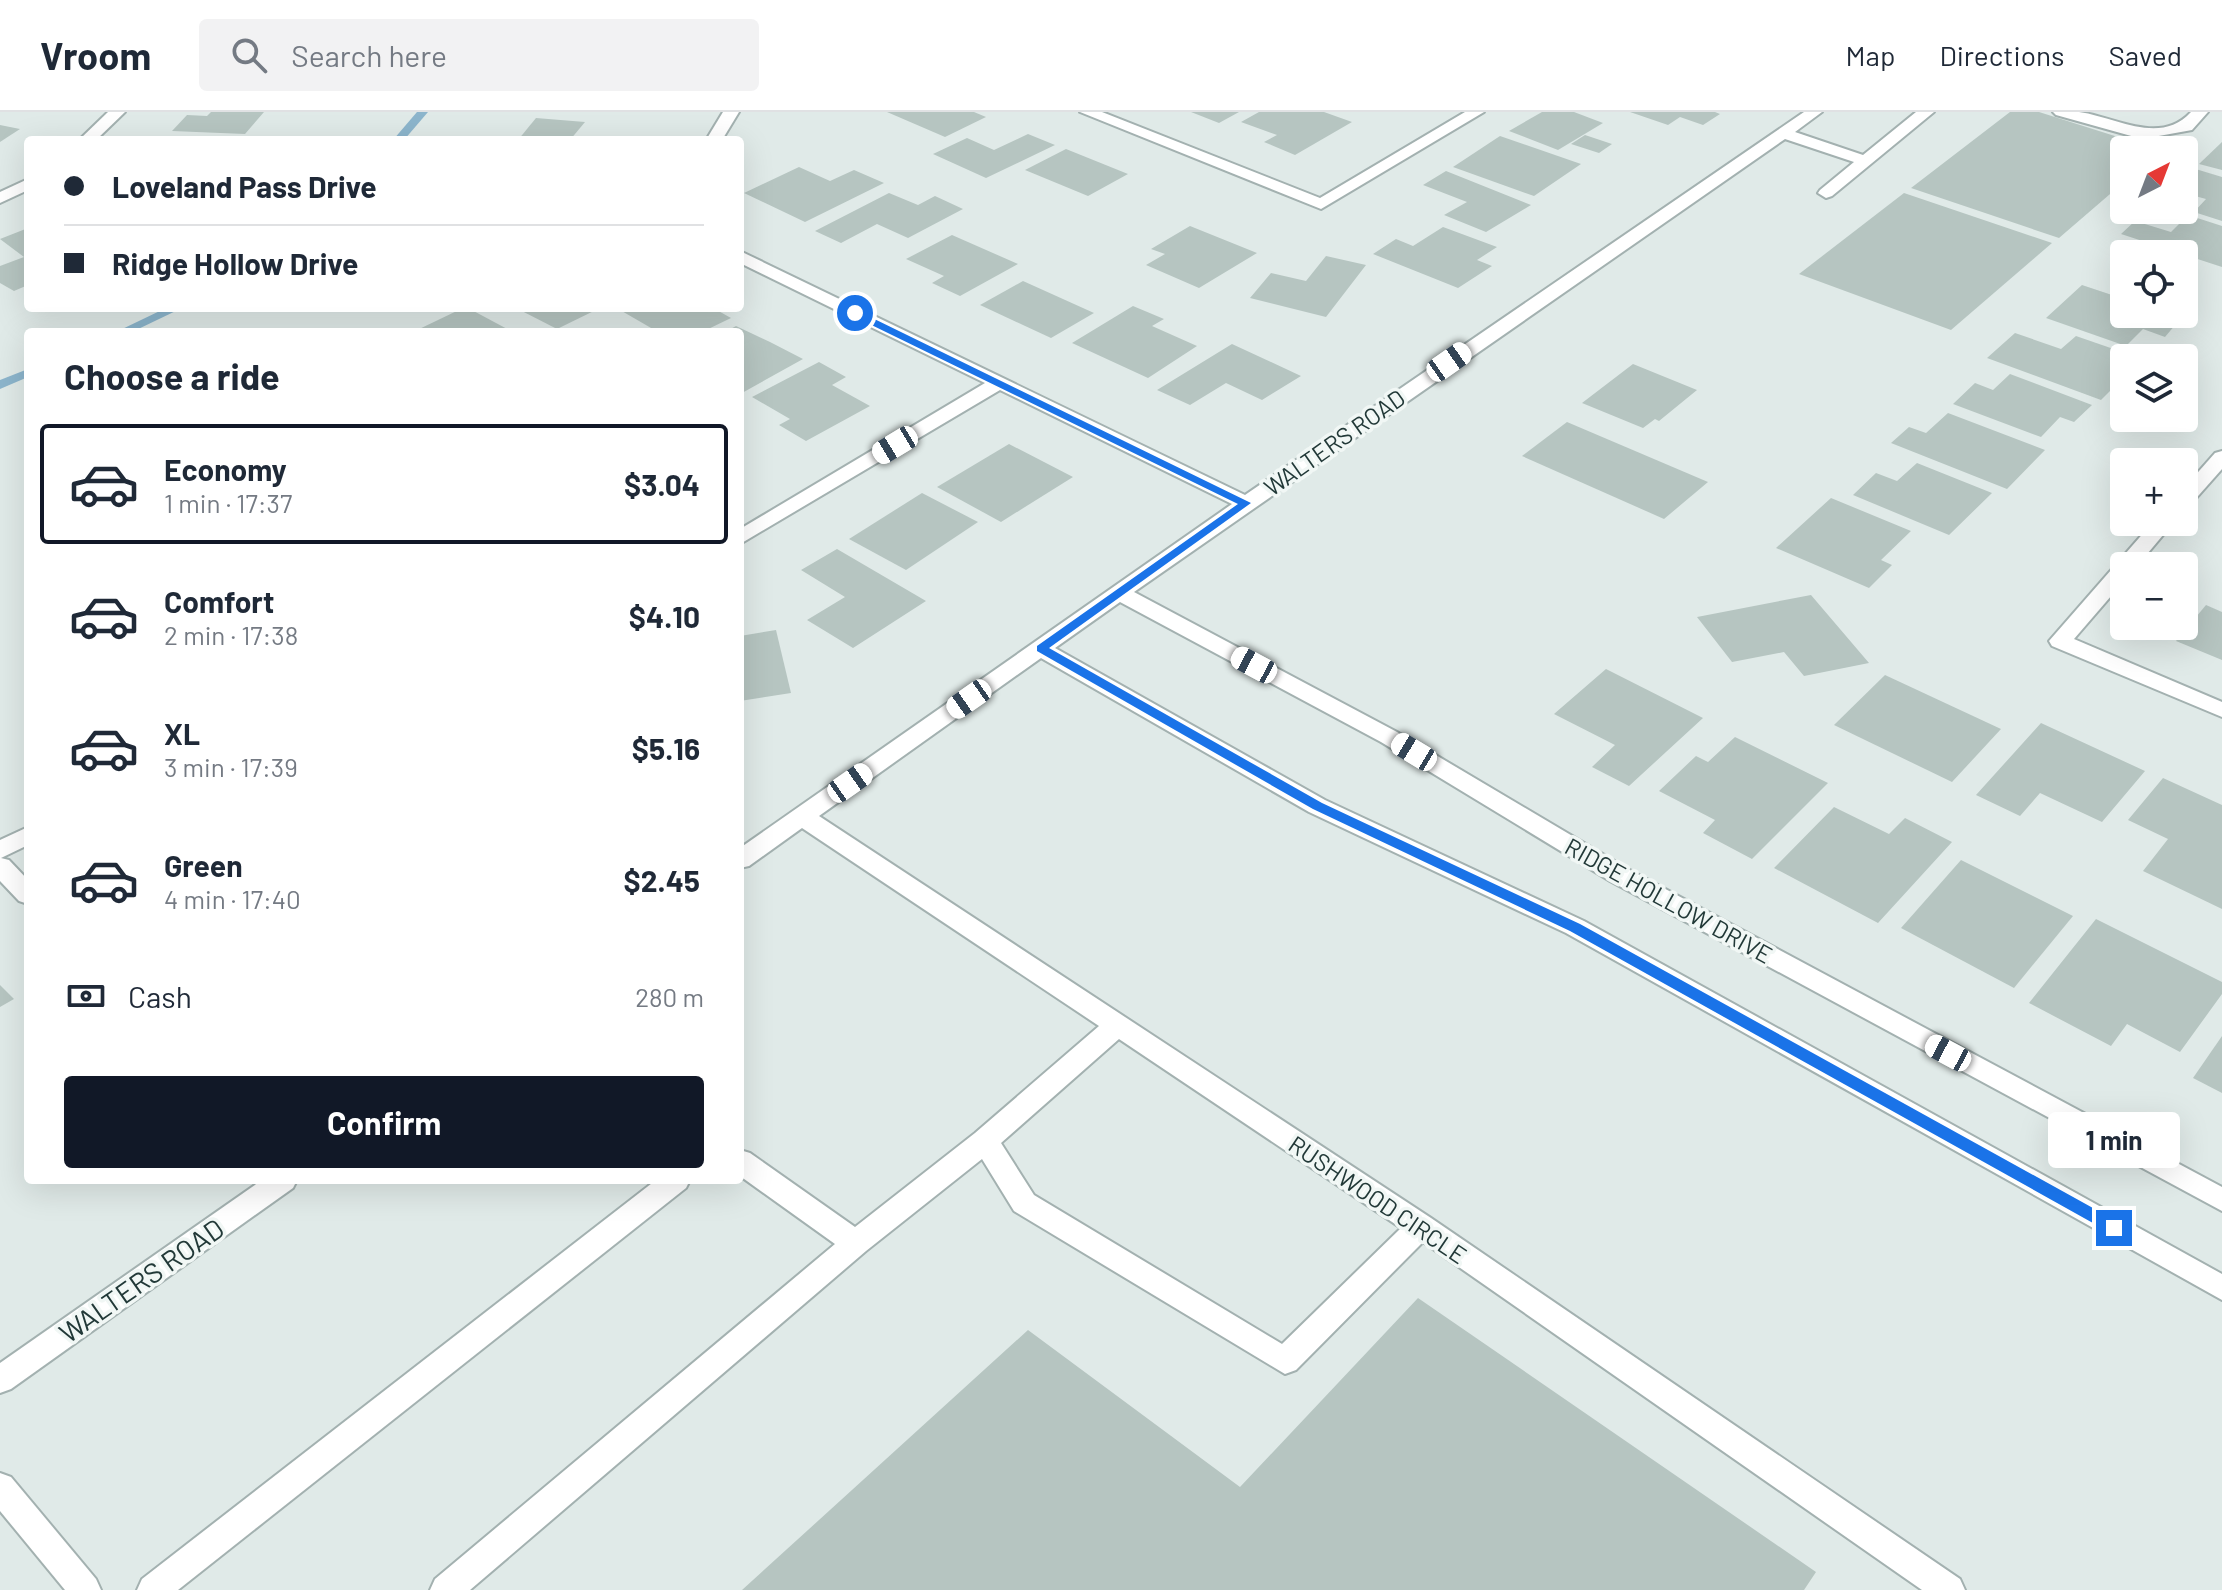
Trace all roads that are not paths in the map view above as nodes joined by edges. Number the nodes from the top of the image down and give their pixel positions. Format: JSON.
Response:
{"nodes":[{"id":1,"x":117,"y":112,"type":"edge"},
{"id":2,"x":731,"y":112,"type":"edge"},
{"id":3,"x":1088,"y":112,"type":"edge"},
{"id":4,"x":1476,"y":112,"type":"edge"},
{"id":5,"x":1814,"y":112,"type":"edge"},
{"id":6,"x":1926,"y":112,"type":"edge"},
{"id":7,"x":2061,"y":112,"type":"edge"},
{"id":8,"x":2200,"y":112,"type":"edge"},
{"id":9,"x":1781,"y":133,"type":"junction"},
{"id":10,"x":91,"y":136,"type":"edge"},
{"id":11,"x":716,"y":136,"type":"edge"},
{"id":12,"x":1866,"y":161,"type":"junction"},
{"id":13,"x":24,"y":186,"type":"edge"},
{"id":14,"x":1826,"y":193,"type":"dead end"},
{"id":15,"x":0,"y":198,"type":"edge"},
{"id":16,"x":744,"y":258,"type":"edge"},
{"id":17,"x":998,"y":383,"type":"junction"},
{"id":18,"x":2222,"y":457,"type":"edge"},
{"id":19,"x":2198,"y":484,"type":"edge"},
{"id":20,"x":1246,"y":503,"type":"junction"},
{"id":21,"x":744,"y":536,"type":"edge"},
{"id":22,"x":2152,"y":536,"type":"edge"},
{"id":23,"x":2138,"y":552,"type":"edge"},
{"id":24,"x":2110,"y":584,"type":"edge"},
{"id":25,"x":1119,"y":593,"type":"junction"},
{"id":26,"x":1041,"y":649,"type":"junction"},
{"id":27,"x":2222,"y":710,"type":"edge"},
{"id":28,"x":802,"y":816,"type":"junction"},
{"id":29,"x":24,"y":837,"type":"edge"},
{"id":30,"x":0,"y":850,"type":"edge"},
{"id":31,"x":744,"y":857,"type":"edge"},
{"id":32,"x":0,"y":866,"type":"edge"},
{"id":33,"x":24,"y":891,"type":"edge"},
{"id":34,"x":1116,"y":1026,"type":"junction"},
{"id":35,"x":985,"y":1141,"type":"junction"},
{"id":36,"x":744,"y":1164,"type":"edge"},
{"id":37,"x":277,"y":1184,"type":"edge"},
{"id":38,"x":671,"y":1184,"type":"edge"},
{"id":39,"x":2222,"y":1200,"type":"edge"},
{"id":40,"x":1421,"y":1226,"type":"junction"},
{"id":41,"x":856,"y":1243,"type":"junction"},
{"id":42,"x":2222,"y":1288,"type":"edge"},
{"id":43,"x":0,"y":1380,"type":"edge"},
{"id":44,"x":0,"y":1487,"type":"edge"},
{"id":45,"x":85,"y":1590,"type":"edge"},
{"id":46,"x":153,"y":1590,"type":"edge"},
{"id":47,"x":446,"y":1590,"type":"edge"},
{"id":48,"x":1949,"y":1590,"type":"edge"}],
"edges":[{"from":1,"to":10,"type":"street"},
{"from":2,"to":11,"type":"street"},
{"from":3,"to":4,"type":"street"},
{"from":5,"to":9,"type":"street","name":"WALTERS ROAD"},
{"from":6,"to":12,"type":"street"},
{"from":7,"to":8,"type":"street"},
{"from":9,"to":12,"type":"street"},
{"from":9,"to":20,"type":"street","name":"WALTERS ROAD"},
{"from":12,"to":14,"type":"street"},
{"from":13,"to":15,"type":"street"},
{"from":16,"to":17,"type":"street"},
{"from":17,"to":20,"type":"street"},
{"from":17,"to":21,"type":"street"},
{"from":18,"to":19,"type":"street"},
{"from":20,"to":25,"type":"street","name":"WALTERS ROAD"},
{"from":22,"to":23,"type":"street"},
{"from":24,"to":27,"type":"street"},
{"from":25,"to":26,"type":"street","name":"WALTERS ROAD"},
{"from":25,"to":39,"type":"street","name":"RIDGE HOLLOW DRIVE"},
{"from":26,"to":28,"type":"street","name":"WALTERS ROAD"},
{"from":26,"to":42,"type":"street"},
{"from":28,"to":31,"type":"street","name":"WALTERS ROAD"},
{"from":28,"to":34,"type":"street","name":"RUSHWOOD CIRCLE"},
{"from":29,"to":30,"type":"street"},
{"from":32,"to":33,"type":"street"},
{"from":34,"to":35,"type":"street"},
{"from":34,"to":40,"type":"street","name":"RUSHWOOD CIRCLE"},
{"from":35,"to":40,"type":"street"},
{"from":35,"to":41,"type":"street"},
{"from":36,"to":41,"type":"street"},
{"from":37,"to":43,"type":"street","name":"WALTERS ROAD"},
{"from":38,"to":46,"type":"street"},
{"from":40,"to":48,"type":"street","name":"RUSHWOOD CIRCLE"},
{"from":41,"to":47,"type":"street"},
{"from":44,"to":45,"type":"street"}]}
